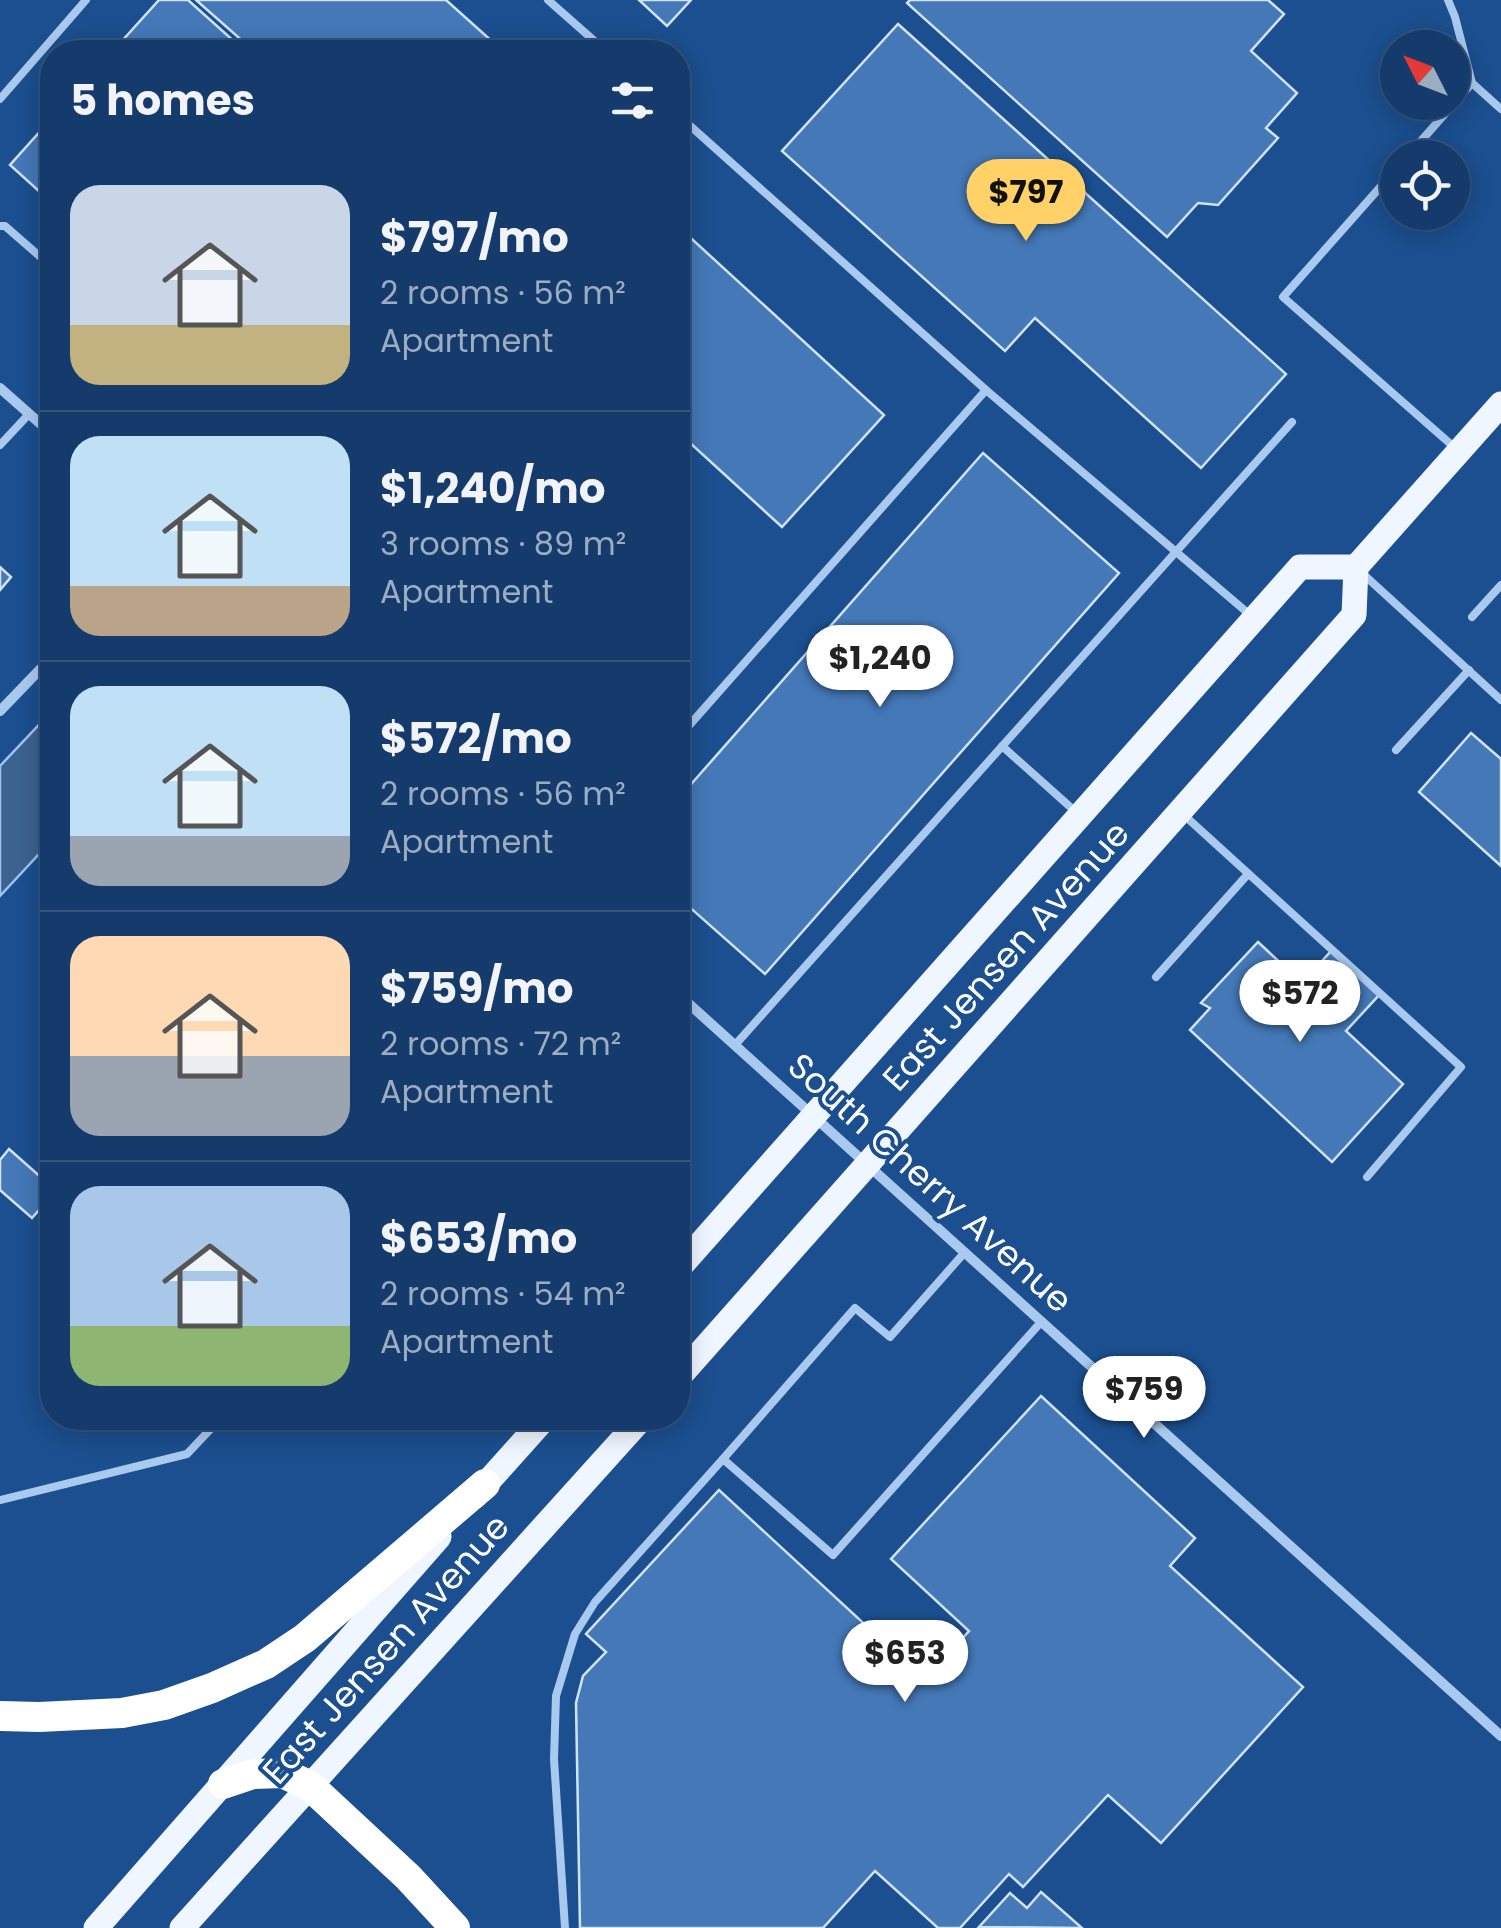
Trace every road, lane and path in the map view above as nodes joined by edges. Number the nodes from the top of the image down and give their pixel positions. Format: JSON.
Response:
{"nodes":[{"id":1,"x":86,"y":0,"type":"edge"},
{"id":2,"x":548,"y":0,"type":"edge"},
{"id":3,"x":1448,"y":0,"type":"edge"},
{"id":4,"x":51,"y":40,"type":"edge"},
{"id":5,"x":593,"y":40,"type":"edge"},
{"id":6,"x":40,"y":53,"type":"edge"},
{"id":7,"x":1472,"y":83,"type":"junction"},
{"id":8,"x":0,"y":99,"type":"edge"},
{"id":9,"x":1501,"y":109,"type":"edge"},
{"id":10,"x":690,"y":126,"type":"edge"},
{"id":11,"x":1422,"y":140,"type":"edge"},
{"id":12,"x":1380,"y":187,"type":"edge"},
{"id":13,"x":0,"y":226,"type":"edge"},
{"id":14,"x":40,"y":257,"type":"edge"},
{"id":15,"x":0,"y":388,"type":"edge"},
{"id":16,"x":986,"y":390,"type":"junction"},
{"id":17,"x":1501,"y":405,"type":"edge"},
{"id":18,"x":29,"y":414,"type":"junction"},
{"id":19,"x":1292,"y":422,"type":"dead end"},
{"id":20,"x":40,"y":423,"type":"edge"},
{"id":21,"x":0,"y":445,"type":"edge"},
{"id":22,"x":1459,"y":451,"type":"junction"},
{"id":23,"x":1177,"y":551,"type":"junction"},
{"id":24,"x":1356,"y":567,"type":"junction"},
{"id":25,"x":1501,"y":585,"type":"edge"},
{"id":26,"x":1472,"y":618,"type":"dead end"},
{"id":27,"x":1254,"y":619,"type":"junction"},
{"id":28,"x":40,"y":669,"type":"edge"},
{"id":29,"x":1468,"y":670,"type":"junction"},
{"id":30,"x":1501,"y":700,"type":"edge"},
{"id":31,"x":0,"y":711,"type":"edge"},
{"id":32,"x":690,"y":724,"type":"edge"},
{"id":33,"x":1002,"y":746,"type":"junction"},
{"id":34,"x":1396,"y":750,"type":"dead end"},
{"id":35,"x":1181,"y":813,"type":"junction"},
{"id":36,"x":1080,"y":816,"type":"junction"},
{"id":37,"x":1248,"y":874,"type":"junction"},
{"id":38,"x":1156,"y":977,"type":"dead end"},
{"id":39,"x":690,"y":1005,"type":"edge"},
{"id":40,"x":734,"y":1045,"type":"junction"},
{"id":41,"x":814,"y":1116,"type":"junction"},
{"id":42,"x":867,"y":1164,"type":"junction"},
{"id":43,"x":1367,"y":1178,"type":"dead end"},
{"id":44,"x":965,"y":1252,"type":"junction"},
{"id":45,"x":690,"y":1255,"type":"edge"},
{"id":46,"x":1042,"y":1322,"type":"junction"},
{"id":47,"x":690,"y":1364,"type":"edge"},
{"id":48,"x":210,"y":1430,"type":"edge"},
{"id":49,"x":534,"y":1430,"type":"edge"},
{"id":50,"x":631,"y":1430,"type":"edge"},
{"id":51,"x":723,"y":1459,"type":"junction"},
{"id":52,"x":485,"y":1484,"type":"junction"},
{"id":53,"x":0,"y":1500,"type":"edge"},
{"id":54,"x":0,"y":1716,"type":"edge"},
{"id":55,"x":1501,"y":1736,"type":"edge"},
{"id":56,"x":223,"y":1784,"type":"junction"},
{"id":57,"x":310,"y":1785,"type":"junction"},
{"id":58,"x":96,"y":1928,"type":"edge"},
{"id":59,"x":182,"y":1928,"type":"edge"},
{"id":60,"x":454,"y":1928,"type":"edge"},
{"id":61,"x":565,"y":1928,"type":"edge"}],
"edges":[{"from":1,"to":4,"type":"lane"},
{"from":2,"to":5,"type":"lane"},
{"from":3,"to":7,"type":"lane"},
{"from":6,"to":8,"type":"lane"},
{"from":7,"to":9,"type":"lane"},
{"from":7,"to":11,"type":"lane"},
{"from":10,"to":16,"type":"lane"},
{"from":12,"to":22,"type":"lane"},
{"from":13,"to":14,"type":"lane"},
{"from":15,"to":18,"type":"street"},
{"from":16,"to":23,"type":"lane"},
{"from":16,"to":32,"type":"lane"},
{"from":17,"to":22,"type":"main road"},
{"from":18,"to":20,"type":"street"},
{"from":18,"to":21,"type":"lane"},
{"from":19,"to":23,"type":"lane"},
{"from":22,"to":24,"type":"main road"},
{"from":23,"to":27,"type":"lane"},
{"from":23,"to":33,"type":"lane"},
{"from":24,"to":27,"type":"main road","name":"East Jensen Avenue"},
{"from":24,"to":29,"type":"lane"},
{"from":24,"to":35,"type":"main road","name":"East Jensen Avenue"},
{"from":25,"to":26,"type":"lane"},
{"from":27,"to":36,"type":"main road","name":"East Jensen Avenue"},
{"from":28,"to":31,"type":"street"},
{"from":29,"to":30,"type":"lane"},
{"from":29,"to":34,"type":"lane"},
{"from":33,"to":36,"type":"lane"},
{"from":33,"to":40,"type":"lane"},
{"from":35,"to":37,"type":"lane"},
{"from":35,"to":42,"type":"main road","name":"East Jensen Avenue"},
{"from":36,"to":41,"type":"main road","name":"East Jensen Avenue"},
{"from":37,"to":38,"type":"lane"},
{"from":37,"to":43,"type":"lane"},
{"from":39,"to":40,"type":"street","name":"South Cherry Avenue"},
{"from":40,"to":41,"type":"street","name":"South Cherry Avenue"},
{"from":41,"to":42,"type":"street","name":"South Cherry Avenue"},
{"from":41,"to":45,"type":"main road","name":"East Jensen Avenue"},
{"from":42,"to":44,"type":"street","name":"South Cherry Avenue"},
{"from":42,"to":47,"type":"main road","name":"East Jensen Avenue"},
{"from":44,"to":46,"type":"street","name":"South Cherry Avenue"},
{"from":44,"to":51,"type":"lane"},
{"from":46,"to":51,"type":"lane"},
{"from":46,"to":55,"type":"street","name":"South Cherry Avenue"},
{"from":48,"to":53,"type":"lane"},
{"from":49,"to":52,"type":"main road","name":"East Jensen Avenue"},
{"from":50,"to":57,"type":"main road","name":"East Jensen Avenue"},
{"from":51,"to":61,"type":"lane"},
{"from":52,"to":54,"type":"highway"},
{"from":52,"to":56,"type":"main road","name":"East Jensen Avenue"},
{"from":56,"to":57,"type":"highway"},
{"from":56,"to":58,"type":"main road","name":"East Jensen Avenue"},
{"from":57,"to":59,"type":"main road","name":"East Jensen Avenue"},
{"from":57,"to":60,"type":"highway"}]}
